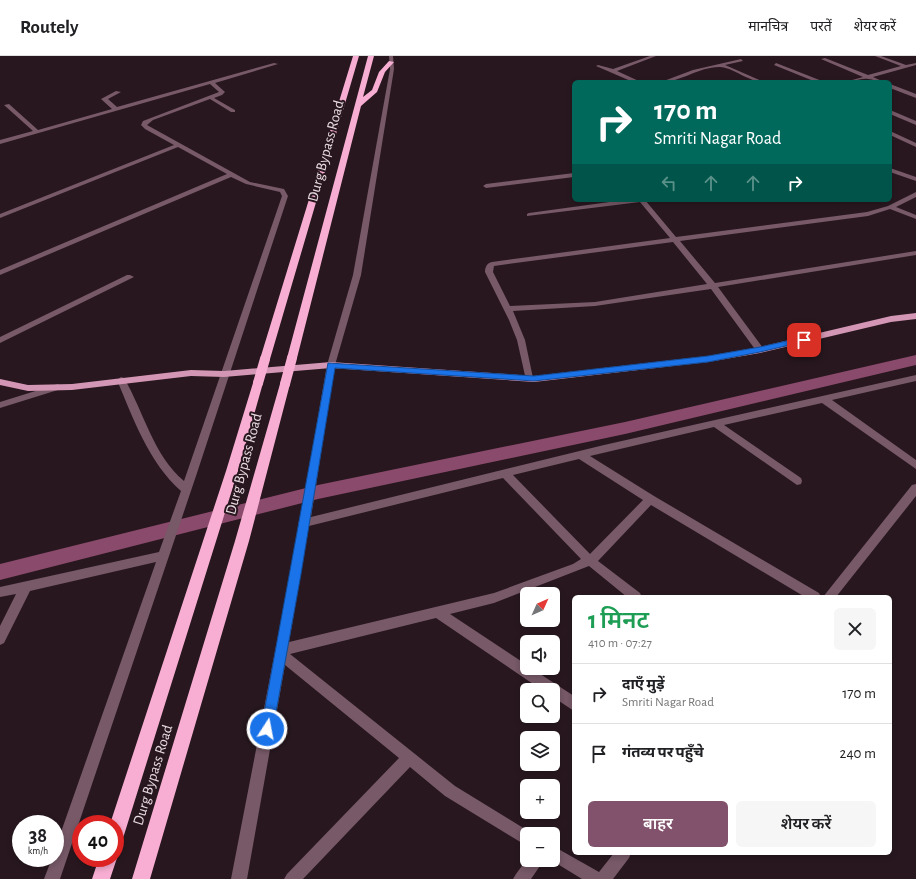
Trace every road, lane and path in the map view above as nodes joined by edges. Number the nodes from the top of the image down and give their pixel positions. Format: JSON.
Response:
{"nodes":[{"id":1,"x":356,"y":56,"type":"edge"},
{"id":2,"x":371,"y":56,"type":"edge"},
{"id":3,"x":654,"y":56,"type":"edge"},
{"id":4,"x":877,"y":56,"type":"edge"},
{"id":5,"x":391,"y":59,"type":"edge"},
{"id":6,"x":823,"y":59,"type":"dead end"},
{"id":7,"x":741,"y":60,"type":"dead end"},
{"id":8,"x":276,"y":64,"type":"dead end"},
{"id":9,"x":776,"y":64,"type":"dead end"},
{"id":10,"x":916,"y":64,"type":"edge"},
{"id":11,"x":721,"y":65,"type":"junction"},
{"id":12,"x":598,"y":66,"type":"dead end"},
{"id":13,"x":906,"y":67,"type":"junction"},
{"id":14,"x":613,"y":71,"type":"junction"},
{"id":15,"x":916,"y":71,"type":"edge"},
{"id":16,"x":868,"y":77,"type":"junction"},
{"id":17,"x":633,"y":80,"type":"edge"},
{"id":18,"x":670,"y":80,"type":"edge"},
{"id":19,"x":753,"y":80,"type":"edge"},
{"id":20,"x":815,"y":80,"type":"edge"},
{"id":21,"x":856,"y":80,"type":"edge"},
{"id":22,"x":876,"y":80,"type":"edge"},
{"id":23,"x":211,"y":82,"type":"junction"},
{"id":24,"x":892,"y":87,"type":"edge"},
{"id":25,"x":118,"y":92,"type":"dead end"},
{"id":26,"x":916,"y":96,"type":"edge"},
{"id":27,"x":211,"y":98,"type":"junction"},
{"id":28,"x":7,"y":105,"type":"dead end"},
{"id":29,"x":358,"y":105,"type":"junction"},
{"id":30,"x":117,"y":110,"type":"junction"},
{"id":31,"x":233,"y":111,"type":"dead end"},
{"id":32,"x":892,"y":113,"type":"edge"},
{"id":33,"x":916,"y":123,"type":"edge"},
{"id":34,"x":37,"y":132,"type":"junction"},
{"id":35,"x":892,"y":134,"type":"edge"},
{"id":36,"x":0,"y":142,"type":"edge"},
{"id":37,"x":179,"y":145,"type":"junction"},
{"id":38,"x":916,"y":145,"type":"edge"},
{"id":39,"x":892,"y":171,"type":"edge"},
{"id":40,"x":232,"y":174,"type":"junction"},
{"id":41,"x":572,"y":175,"type":"edge"},
{"id":42,"x":916,"y":179,"type":"edge"},
{"id":43,"x":486,"y":186,"type":"dead end"},
{"id":44,"x":916,"y":194,"type":"edge"},
{"id":45,"x":623,"y":202,"type":"edge"},
{"id":46,"x":644,"y":202,"type":"edge"},
{"id":47,"x":890,"y":207,"type":"junction"},
{"id":48,"x":529,"y":215,"type":"dead end"},
{"id":49,"x":0,"y":216,"type":"edge"},
{"id":50,"x":916,"y":217,"type":"edge"},
{"id":51,"x":676,"y":239,"type":"junction"},
{"id":52,"x":916,"y":253,"type":"edge"},
{"id":53,"x":0,"y":273,"type":"edge"},
{"id":54,"x":130,"y":277,"type":"dead end"},
{"id":55,"x":712,"y":285,"type":"junction"},
{"id":56,"x":508,"y":309,"type":"junction"},
{"id":57,"x":916,"y":316,"type":"edge"},
{"id":58,"x":0,"y":340,"type":"edge"},
{"id":59,"x":760,"y":350,"type":"junction"},
{"id":60,"x":331,"y":365,"type":"junction"},
{"id":61,"x":224,"y":374,"type":"junction"},
{"id":62,"x":529,"y":378,"type":"junction"},
{"id":63,"x":916,"y":378,"type":"edge"},
{"id":64,"x":121,"y":380,"type":"junction"},
{"id":65,"x":0,"y":382,"type":"edge"},
{"id":66,"x":58,"y":387,"type":"junction"},
{"id":67,"x":824,"y":399,"type":"junction"},
{"id":68,"x":0,"y":405,"type":"edge"},
{"id":69,"x":716,"y":424,"type":"junction"},
{"id":70,"x":581,"y":455,"type":"junction"},
{"id":71,"x":916,"y":465,"type":"edge"},
{"id":72,"x":505,"y":474,"type":"junction"},
{"id":73,"x":797,"y":481,"type":"dead end"},
{"id":74,"x":916,"y":488,"type":"edge"},
{"id":75,"x":186,"y":489,"type":"junction"},
{"id":76,"x":650,"y":499,"type":"junction"},
{"id":77,"x":304,"y":523,"type":"junction"},
{"id":78,"x":163,"y":556,"type":"junction"},
{"id":79,"x":589,"y":560,"type":"junction"},
{"id":80,"x":26,"y":586,"type":"junction"},
{"id":81,"x":0,"y":592,"type":"edge"},
{"id":82,"x":633,"y":595,"type":"edge"},
{"id":83,"x":813,"y":595,"type":"edge"},
{"id":84,"x":831,"y":595,"type":"edge"},
{"id":85,"x":437,"y":612,"type":"junction"},
{"id":86,"x":0,"y":639,"type":"edge"},
{"id":87,"x":281,"y":652,"type":"junction"},
{"id":88,"x":572,"y":703,"type":"edge"},
{"id":89,"x":409,"y":758,"type":"junction"},
{"id":90,"x":121,"y":815,"type":"edge"},
{"id":91,"x":520,"y":834,"type":"edge"},
{"id":92,"x":622,"y":855,"type":"edge"},
{"id":93,"x":560,"y":857,"type":"edge"},
{"id":94,"x":105,"y":867,"type":"edge"},
{"id":95,"x":530,"y":867,"type":"edge"},
{"id":96,"x":52,"y":879,"type":"edge"},
{"id":97,"x":101,"y":879,"type":"edge"},
{"id":98,"x":141,"y":879,"type":"edge"},
{"id":99,"x":239,"y":879,"type":"edge"},
{"id":100,"x":292,"y":879,"type":"edge"},
{"id":101,"x":521,"y":879,"type":"edge"},
{"id":102,"x":596,"y":879,"type":"edge"},
{"id":103,"x":604,"y":879,"type":"edge"}],
"edges":[{"from":1,"to":90,"type":"highway","name":"Durg Bypass Road","bridge":true},
{"from":2,"to":29,"type":"highway","name":"Durg Bypass Road"},
{"from":3,"to":14,"type":"street"},
{"from":4,"to":13,"type":"street"},
{"from":5,"to":29,"type":"highway"},
{"from":5,"to":60,"type":"street"},
{"from":6,"to":16,"type":"street"},
{"from":7,"to":11,"type":"street"},
{"from":8,"to":23,"type":"street"},
{"from":9,"to":20,"type":"street"},
{"from":10,"to":13,"type":"street"},
{"from":11,"to":18,"type":"street"},
{"from":11,"to":19,"type":"street"},
{"from":12,"to":14,"type":"street"},
{"from":13,"to":15,"type":"street"},
{"from":13,"to":16,"type":"street"},
{"from":14,"to":17,"type":"street"},
{"from":16,"to":21,"type":"street"},
{"from":16,"to":22,"type":"street"},
{"from":23,"to":27,"type":"street"},
{"from":23,"to":30,"type":"street"},
{"from":24,"to":26,"type":"street"},
{"from":25,"to":30,"type":"street"},
{"from":27,"to":31,"type":"street"},
{"from":27,"to":37,"type":"street"},
{"from":28,"to":34,"type":"street"},
{"from":29,"to":98,"type":"highway","name":"Durg Bypass Road","bridge":true},
{"from":30,"to":34,"type":"street"},
{"from":32,"to":33,"type":"street"},
{"from":34,"to":36,"type":"street"},
{"from":35,"to":38,"type":"street"},
{"from":37,"to":40,"type":"street"},
{"from":37,"to":49,"type":"street"},
{"from":39,"to":42,"type":"street"},
{"from":40,"to":53,"type":"street"},
{"from":40,"to":61,"type":"street"},
{"from":41,"to":43,"type":"street"},
{"from":44,"to":47,"type":"street"},
{"from":45,"to":48,"type":"street"},
{"from":46,"to":51,"type":"street"},
{"from":47,"to":50,"type":"street"},
{"from":47,"to":51,"type":"street"},
{"from":51,"to":55,"type":"street"},
{"from":51,"to":56,"type":"street"},
{"from":52,"to":55,"type":"street"},
{"from":54,"to":58,"type":"street"},
{"from":55,"to":56,"type":"street"},
{"from":55,"to":59,"type":"street"},
{"from":56,"to":62,"type":"street"},
{"from":57,"to":59,"type":"main road"},
{"from":59,"to":62,"type":"main road"},
{"from":60,"to":61,"type":"main road"},
{"from":60,"to":62,"type":"main road"},
{"from":60,"to":77,"type":"street"},
{"from":61,"to":64,"type":"main road"},
{"from":61,"to":75,"type":"street"},
{"from":63,"to":67,"type":"street"},
{"from":64,"to":66,"type":"main road"},
{"from":64,"to":75,"type":"street"},
{"from":65,"to":66,"type":"main road"},
{"from":66,"to":68,"type":"street"},
{"from":67,"to":69,"type":"street"},
{"from":67,"to":71,"type":"street"},
{"from":69,"to":70,"type":"street"},
{"from":69,"to":73,"type":"street"},
{"from":70,"to":72,"type":"street"},
{"from":70,"to":76,"type":"street"},
{"from":72,"to":77,"type":"street"},
{"from":72,"to":79,"type":"street"},
{"from":74,"to":84,"type":"street"},
{"from":75,"to":78,"type":"street"},
{"from":76,"to":79,"type":"street"},
{"from":76,"to":83,"type":"street"},
{"from":77,"to":87,"type":"street"},
{"from":78,"to":80,"type":"street"},
{"from":78,"to":96,"type":"street"},
{"from":79,"to":82,"type":"street"},
{"from":79,"to":85,"type":"street"},
{"from":80,"to":81,"type":"street"},
{"from":80,"to":86,"type":"street"},
{"from":85,"to":87,"type":"street"},
{"from":85,"to":88,"type":"street"},
{"from":87,"to":89,"type":"street"},
{"from":87,"to":99,"type":"street"},
{"from":89,"to":91,"type":"street"},
{"from":89,"to":100,"type":"street"},
{"from":92,"to":103,"type":"street"},
{"from":93,"to":102,"type":"street"},
{"from":94,"to":97,"type":"highway"},
{"from":95,"to":101,"type":"street"}]}
